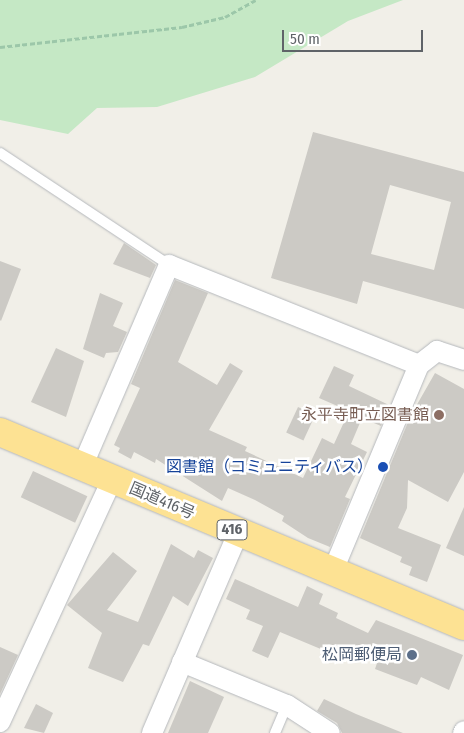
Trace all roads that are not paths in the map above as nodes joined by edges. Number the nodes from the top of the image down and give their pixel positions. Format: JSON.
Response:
{"nodes":[{"id":1,"x":0,"y":153,"type":"edge"},
{"id":2,"x":169,"y":265,"type":"junction"},
{"id":3,"x":464,"y":360,"type":"edge"},
{"id":4,"x":418,"y":365,"type":"junction"},
{"id":5,"x":0,"y":432,"type":"edge"},
{"id":6,"x":82,"y":467,"type":"junction"},
{"id":7,"x":112,"y":480,"type":"junction"},
{"id":8,"x":238,"y":533,"type":"junction"},
{"id":9,"x":332,"y":573,"type":"junction"},
{"id":10,"x":464,"y":626,"type":"edge"},
{"id":11,"x":182,"y":662,"type":"junction"},
{"id":12,"x":287,"y":705,"type":"junction"},
{"id":13,"x":0,"y":722,"type":"edge"},
{"id":14,"x":152,"y":733,"type":"edge"},
{"id":15,"x":275,"y":733,"type":"edge"},
{"id":16,"x":330,"y":733,"type":"edge"}],
"edges":[{"from":1,"to":2,"type":"lane"},
{"from":2,"to":4,"type":"street"},
{"from":2,"to":6,"type":"street"},
{"from":3,"to":4,"type":"street"},
{"from":4,"to":9,"type":"street"},
{"from":5,"to":6,"type":"highway","name":"国道416号","number":"416"},
{"from":6,"to":7,"type":"highway","name":"国道416号","number":"416"},
{"from":7,"to":8,"type":"highway","name":"国道416号","number":"416"},
{"from":7,"to":13,"type":"street"},
{"from":8,"to":9,"type":"highway","name":"国道416号","number":"416"},
{"from":8,"to":11,"type":"street"},
{"from":9,"to":10,"type":"highway","name":"国道416号","number":"416"},
{"from":11,"to":12,"type":"street"},
{"from":11,"to":14,"type":"street"},
{"from":12,"to":15,"type":"lane"},
{"from":12,"to":16,"type":"street"}]}
